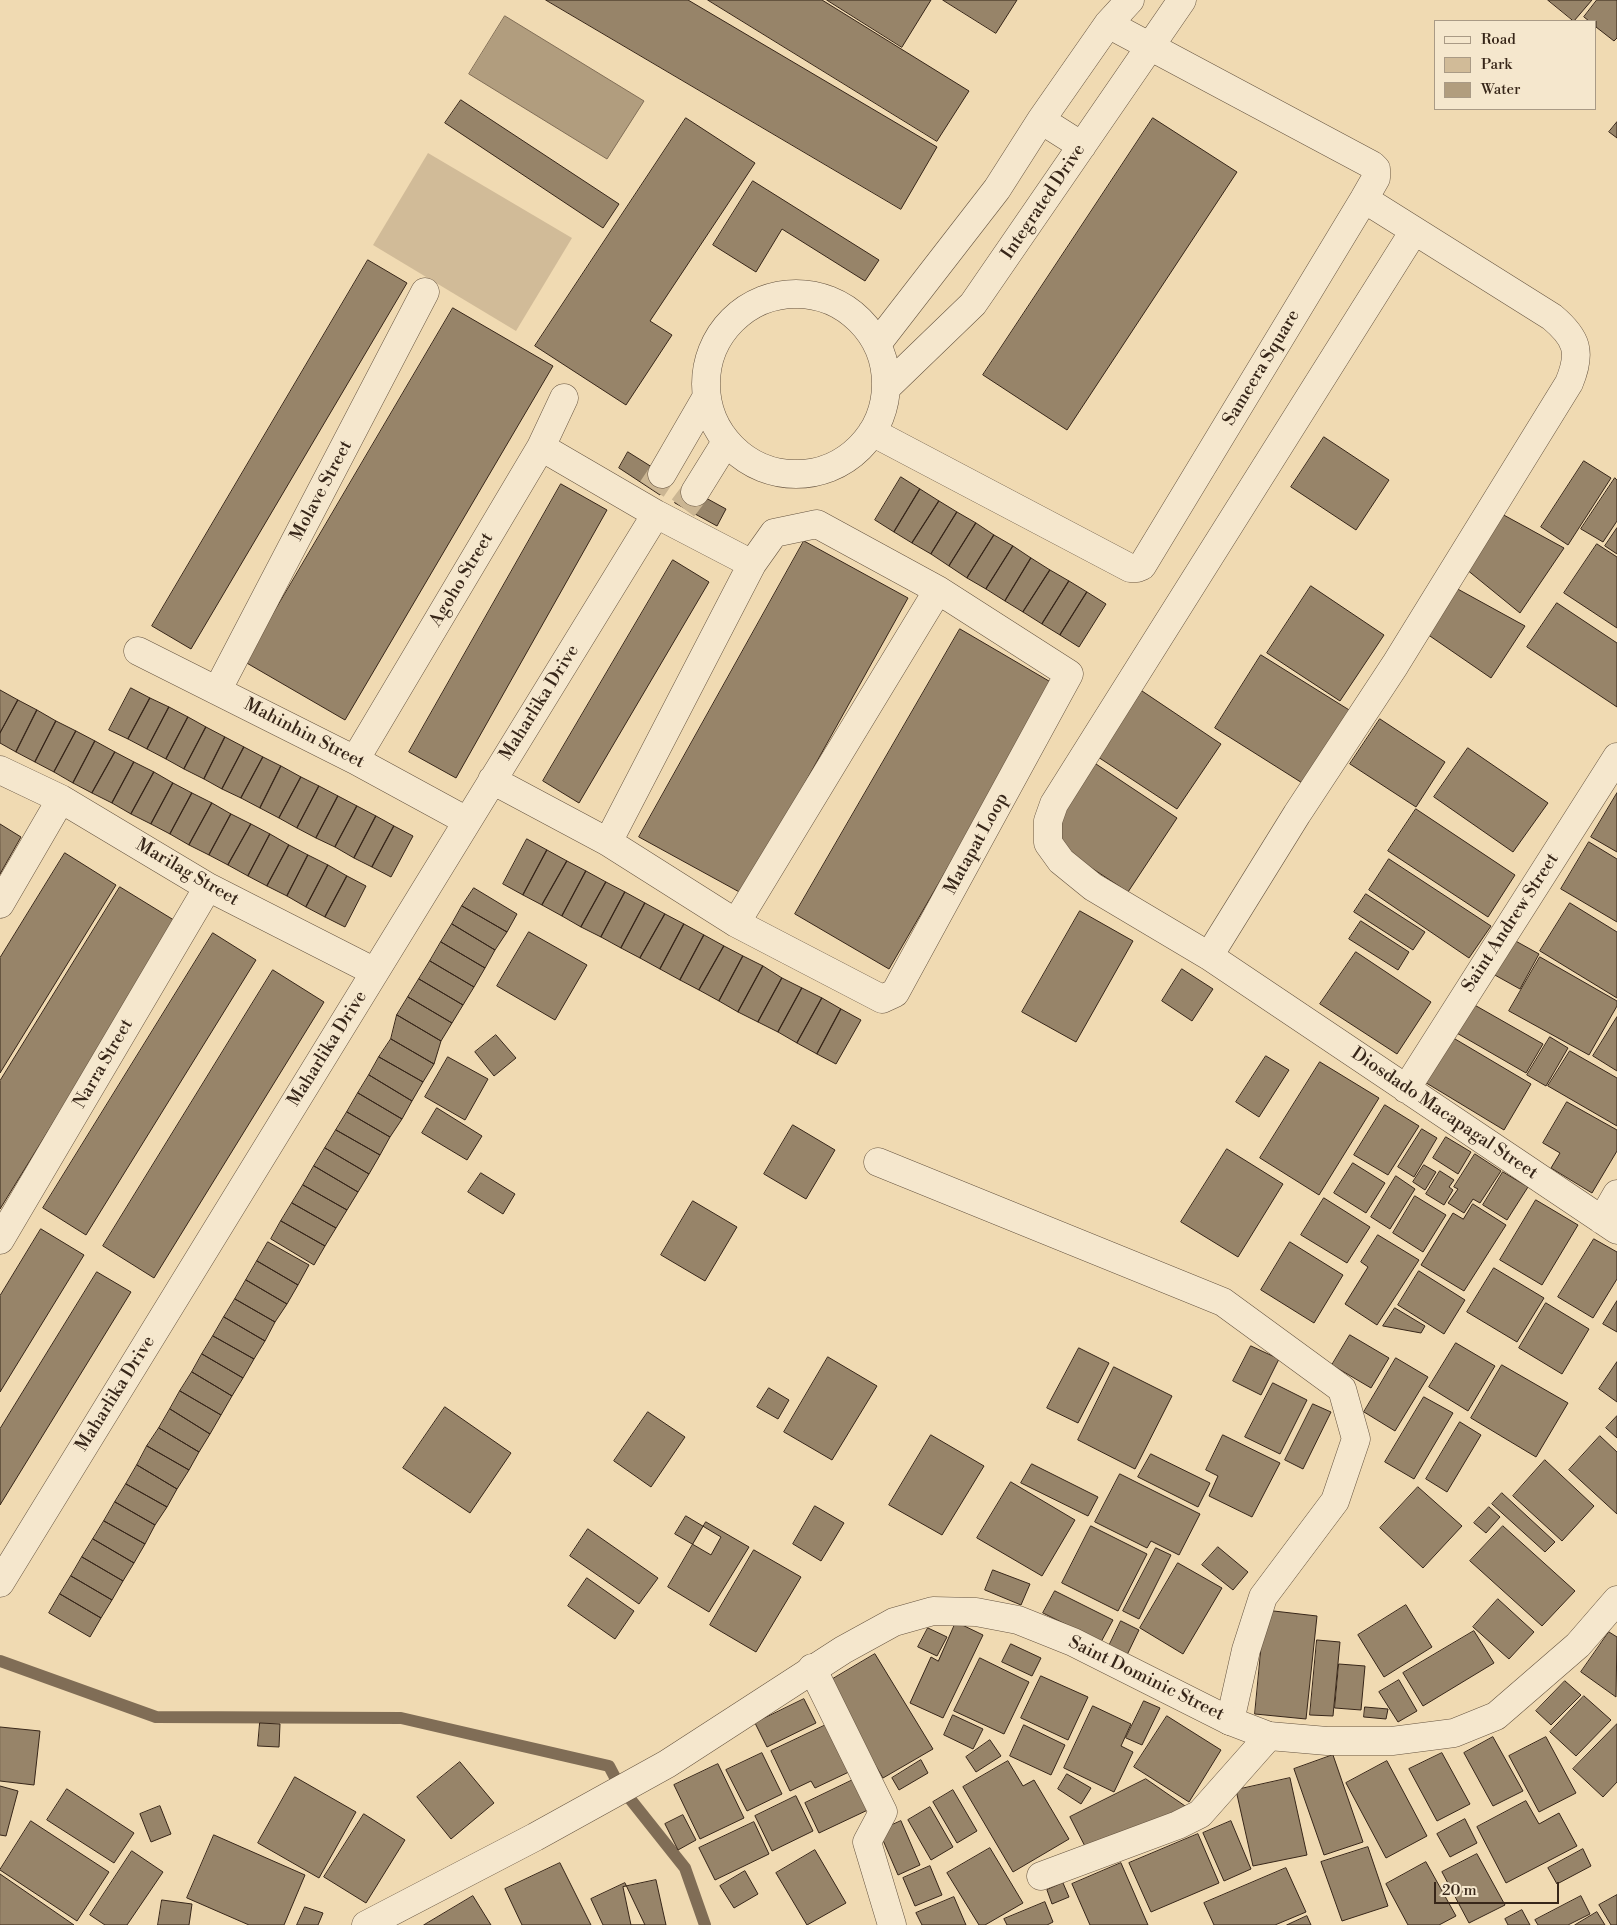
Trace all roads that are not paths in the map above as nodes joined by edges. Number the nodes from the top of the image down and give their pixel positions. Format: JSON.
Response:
{"nodes":[{"id":1,"x":1130,"y":0,"type":"edge"},
{"id":2,"x":1182,"y":0,"type":"edge"},
{"id":3,"x":1108,"y":24,"type":"junction"},
{"id":4,"x":1150,"y":45,"type":"junction"},
{"id":5,"x":1041,"y":120,"type":"junction"},
{"id":6,"x":1082,"y":146,"type":"junction"},
{"id":7,"x":1364,"y":199,"type":"junction"},
{"id":8,"x":1414,"y":231,"type":"junction"},
{"id":9,"x":425,"y":292,"type":"dead end"},
{"id":10,"x":877,"y":344,"type":"junction"},
{"id":11,"x":886,"y":388,"type":"junction"},
{"id":12,"x":564,"y":398,"type":"dead end"},
{"id":13,"x":706,"y":398,"type":"junction"},
{"id":14,"x":872,"y":432,"type":"junction"},
{"id":15,"x":726,"y":442,"type":"junction"},
{"id":16,"x":541,"y":447,"type":"junction"},
{"id":17,"x":666,"y":500,"type":"junction"},
{"id":18,"x":752,"y":564,"type":"junction"},
{"id":19,"x":938,"y":590,"type":"junction"},
{"id":20,"x":138,"y":651,"type":"dead end"},
{"id":21,"x":218,"y":689,"type":"junction"},
{"id":22,"x":1617,"y":757,"type":"edge"},
{"id":23,"x":355,"y":760,"type":"junction"},
{"id":24,"x":0,"y":770,"type":"edge"},
{"id":25,"x":492,"y":780,"type":"junction"},
{"id":26,"x":61,"y":799,"type":"junction"},
{"id":27,"x":467,"y":821,"type":"junction"},
{"id":28,"x":608,"y":842,"type":"junction"},
{"id":29,"x":208,"y":887,"type":"junction"},
{"id":30,"x":0,"y":904,"type":"edge"},
{"id":31,"x":736,"y":923,"type":"junction"},
{"id":32,"x":1209,"y":956,"type":"junction"},
{"id":33,"x":376,"y":972,"type":"junction"},
{"id":34,"x":1406,"y":1089,"type":"junction"},
{"id":35,"x":878,"y":1162,"type":"dead end"},
{"id":36,"x":1617,"y":1194,"type":"edge"},
{"id":37,"x":1609,"y":1225,"type":"edge"},
{"id":38,"x":0,"y":1240,"type":"edge"},
{"id":39,"x":0,"y":1583,"type":"edge"},
{"id":40,"x":1617,"y":1600,"type":"edge"},
{"id":41,"x":812,"y":1668,"type":"junction"},
{"id":42,"x":1230,"y":1721,"type":"junction"},
{"id":43,"x":1269,"y":1736,"type":"junction"},
{"id":44,"x":1041,"y":1876,"type":"dead end"},
{"id":45,"x":366,"y":1925,"type":"edge"},
{"id":46,"x":892,"y":1925,"type":"edge"}],
"edges":[{"from":1,"to":3,"type":"street"},
{"from":2,"to":4,"type":"street","name":"Integrated Drive"},
{"from":3,"to":4,"type":"street","name":"Sameera Square"},
{"from":3,"to":5,"type":"street"},
{"from":4,"to":6,"type":"street","name":"Integrated Drive"},
{"from":4,"to":7,"type":"street","name":"Sameera Square"},
{"from":5,"to":6,"type":"street"},
{"from":5,"to":10,"type":"street"},
{"from":6,"to":11,"type":"street","name":"Integrated Drive"},
{"from":7,"to":8,"type":"street"},
{"from":7,"to":14,"type":"street","name":"Sameera Square"},
{"from":8,"to":32,"type":"street","name":"Diosdado Macapagal Street"},
{"from":8,"to":32,"type":"street"},
{"from":9,"to":21,"type":"street","name":"Molave Street"},
{"from":10,"to":11,"type":"street"},
{"from":10,"to":13,"type":"street"},
{"from":11,"to":14,"type":"street"},
{"from":12,"to":16,"type":"street","name":"Agoho Street"},
{"from":13,"to":15,"type":"street"},
{"from":13,"to":17,"type":"street"},
{"from":14,"to":15,"type":"street"},
{"from":15,"to":17,"type":"street"},
{"from":16,"to":17,"type":"street"},
{"from":16,"to":23,"type":"street","name":"Agoho Street"},
{"from":17,"to":18,"type":"street"},
{"from":17,"to":25,"type":"street","name":"Maharlika Drive"},
{"from":18,"to":19,"type":"street","name":"Matapat Loop"},
{"from":18,"to":28,"type":"street","name":"Matapat Loop"},
{"from":19,"to":31,"type":"street"},
{"from":19,"to":31,"type":"street","name":"Matapat Loop"},
{"from":20,"to":21,"type":"street","name":"Mahinhin Street"},
{"from":21,"to":23,"type":"street","name":"Mahinhin Street"},
{"from":22,"to":34,"type":"street","name":"Saint Andrew Street"},
{"from":23,"to":27,"type":"street","name":"Mahinhin Street"},
{"from":24,"to":26,"type":"street","name":"Marilag Street"},
{"from":25,"to":27,"type":"street","name":"Maharlika Drive"},
{"from":25,"to":28,"type":"street","name":"Matapat Loop"},
{"from":26,"to":29,"type":"street","name":"Marilag Street"},
{"from":26,"to":30,"type":"street"},
{"from":27,"to":33,"type":"street","name":"Maharlika Drive"},
{"from":28,"to":31,"type":"street","name":"Matapat Loop"},
{"from":29,"to":33,"type":"street","name":"Marilag Street"},
{"from":29,"to":38,"type":"street","name":"Narra Street"},
{"from":32,"to":34,"type":"street","name":"Diosdado Macapagal Street"},
{"from":33,"to":39,"type":"street","name":"Maharlika Drive"},
{"from":34,"to":37,"type":"street","name":"Diosdado Macapagal Street"},
{"from":35,"to":42,"type":"street"},
{"from":36,"to":37,"type":"street"},
{"from":40,"to":43,"type":"street","name":"Saint Dominic Street"},
{"from":41,"to":42,"type":"street","name":"Saint Dominic Street"},
{"from":41,"to":45,"type":"street","name":"Saint Dominic Street"},
{"from":41,"to":46,"type":"street"},
{"from":42,"to":43,"type":"street","name":"Saint Dominic Street"},
{"from":43,"to":44,"type":"street"}]}
